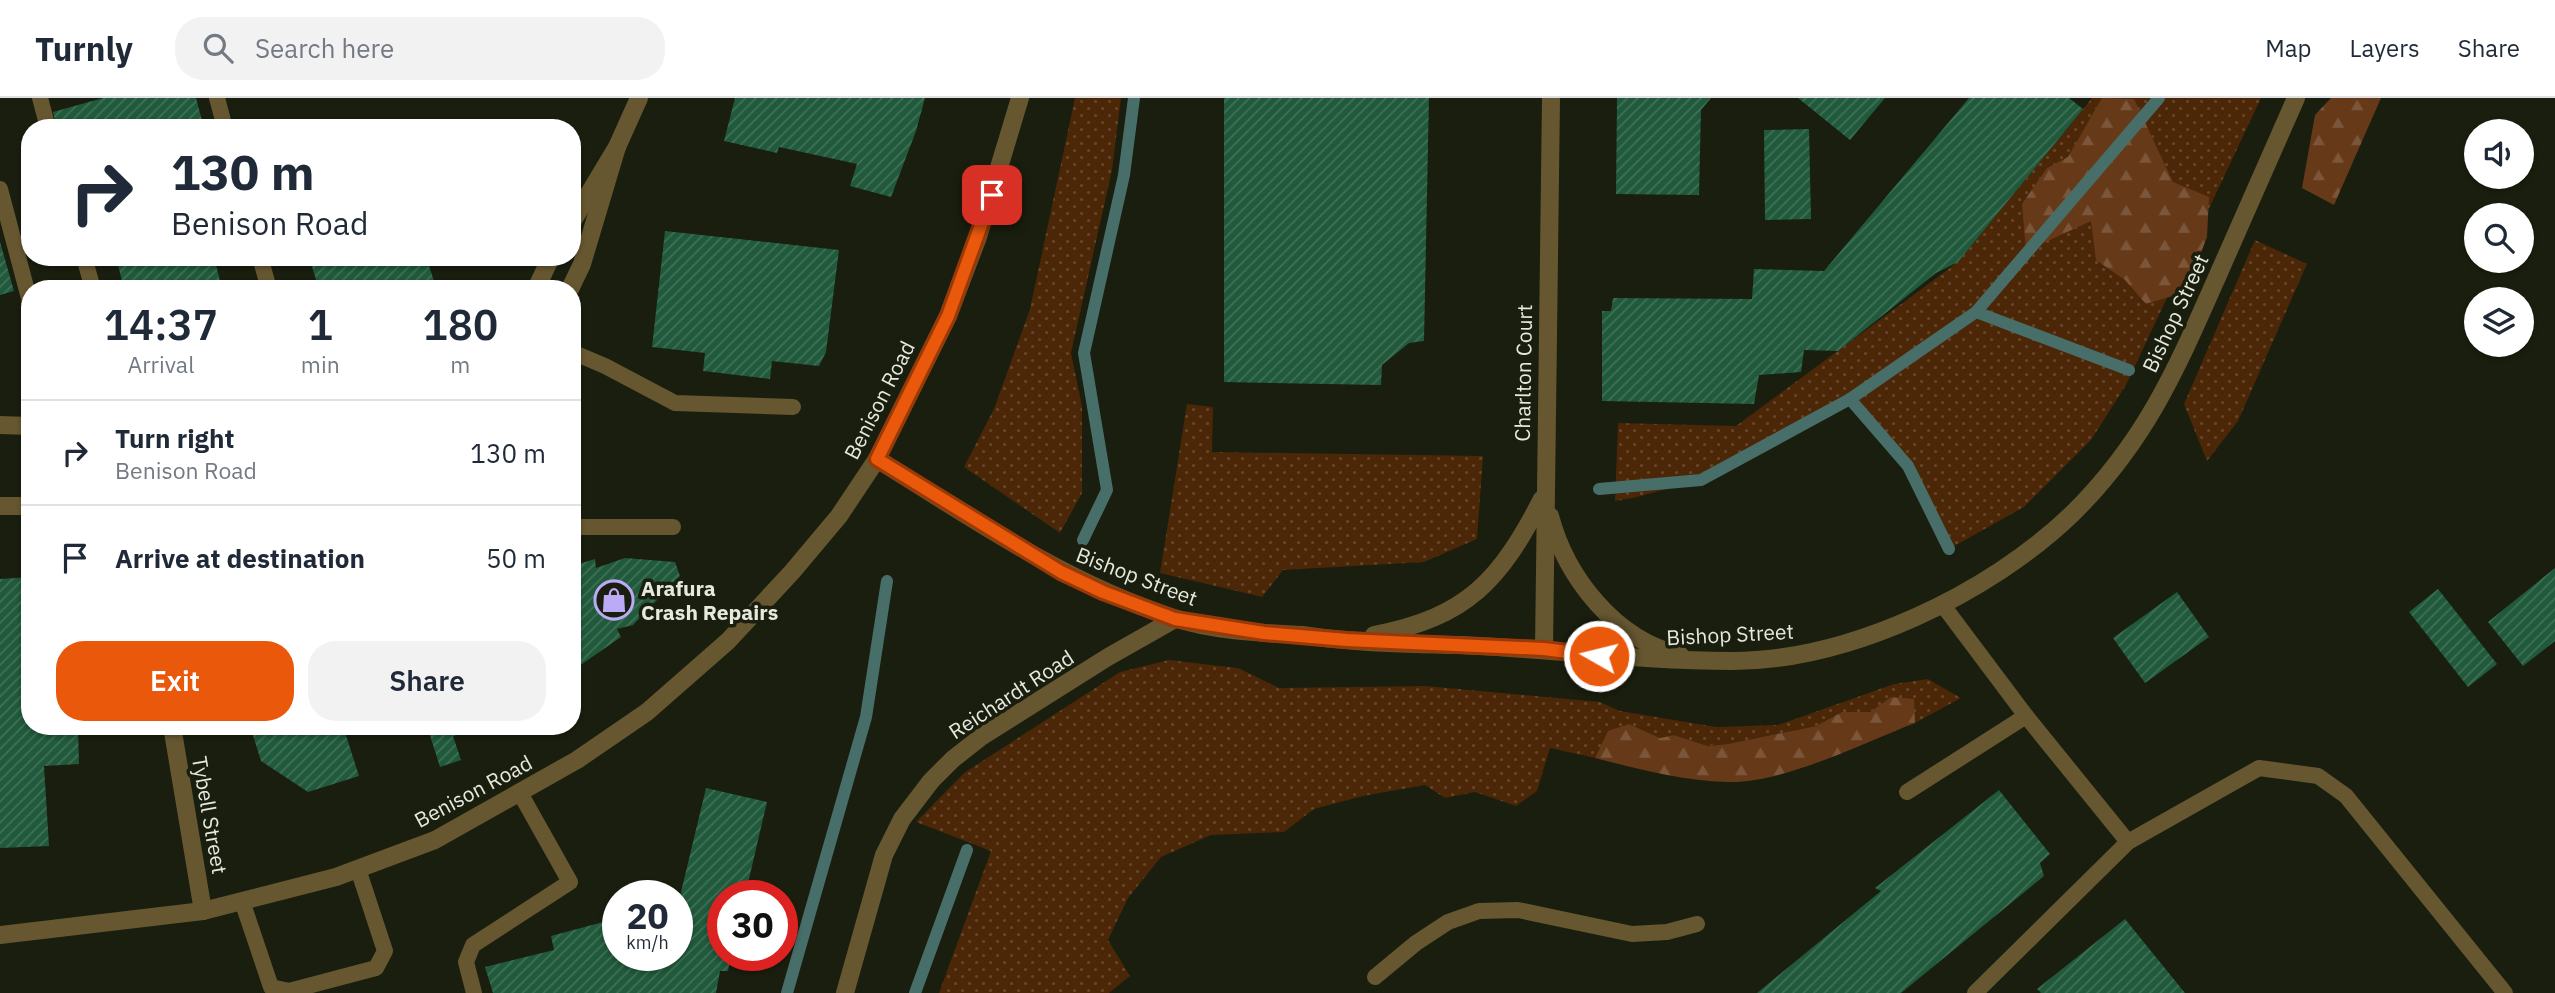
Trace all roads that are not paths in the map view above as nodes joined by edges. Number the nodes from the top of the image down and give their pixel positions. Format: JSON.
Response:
{"nodes":[{"id":1,"x":40,"y":98,"type":"edge"},
{"id":2,"x":217,"y":98,"type":"edge"},
{"id":3,"x":639,"y":98,"type":"edge"},
{"id":4,"x":1020,"y":98,"type":"edge"},
{"id":5,"x":1550,"y":98,"type":"edge"},
{"id":6,"x":2296,"y":98,"type":"edge"},
{"id":7,"x":46,"y":119,"type":"edge"},
{"id":8,"x":223,"y":119,"type":"edge"},
{"id":9,"x":617,"y":147,"type":"junction"},
{"id":10,"x":0,"y":189,"type":"edge"},
{"id":11,"x":581,"y":207,"type":"edge"},
{"id":12,"x":24,"y":280,"type":"edge"},
{"id":13,"x":574,"y":280,"type":"edge"},
{"id":14,"x":581,"y":356,"type":"edge"},
{"id":15,"x":793,"y":407,"type":"dead end"},
{"id":16,"x":0,"y":425,"type":"edge"},
{"id":17,"x":21,"y":426,"type":"edge"},
{"id":18,"x":877,"y":459,"type":"junction"},
{"id":19,"x":1544,"y":495,"type":"junction"},
{"id":20,"x":0,"y":506,"type":"edge"},
{"id":21,"x":21,"y":506,"type":"edge"},
{"id":22,"x":581,"y":527,"type":"edge"},
{"id":23,"x":673,"y":527,"type":"dead end"},
{"id":24,"x":1942,"y":604,"type":"junction"},
{"id":25,"x":1175,"y":619,"type":"junction"},
{"id":26,"x":1347,"y":640,"type":"junction"},
{"id":27,"x":1544,"y":649,"type":"junction"},
{"id":28,"x":1706,"y":660,"type":"junction"},
{"id":29,"x":2026,"y":716,"type":"junction"},
{"id":30,"x":174,"y":735,"type":"edge"},
{"id":31,"x":1907,"y":792,"type":"dead end"},
{"id":32,"x":520,"y":793,"type":"junction"},
{"id":33,"x":2128,"y":842,"type":"junction"},
{"id":34,"x":358,"y":869,"type":"junction"},
{"id":35,"x":242,"y":901,"type":"junction"},
{"id":36,"x":203,"y":911,"type":"junction"},
{"id":37,"x":1697,"y":924,"type":"dead end"},
{"id":38,"x":0,"y":936,"type":"edge"},
{"id":39,"x":1375,"y":977,"type":"dead end"},
{"id":40,"x":474,"y":993,"type":"edge"},
{"id":41,"x":845,"y":993,"type":"edge"},
{"id":42,"x":1975,"y":993,"type":"edge"},
{"id":43,"x":2505,"y":993,"type":"edge"}],
"edges":[{"from":1,"to":7,"type":"lane"},
{"from":2,"to":8,"type":"lane"},
{"from":3,"to":9,"type":"street"},
{"from":4,"to":18,"type":"street","name":"Benison Road"},
{"from":5,"to":19,"type":"street","name":"Charlton Court"},
{"from":6,"to":24,"type":"street","name":"Bishop Street"},
{"from":9,"to":11,"type":"street"},
{"from":9,"to":13,"type":"street"},
{"from":10,"to":12,"type":"lane"},
{"from":14,"to":15,"type":"lane"},
{"from":16,"to":17,"type":"street"},
{"from":18,"to":25,"type":"street","name":"Bishop Street"},
{"from":18,"to":32,"type":"street","name":"Benison Road"},
{"from":19,"to":26,"type":"street"},
{"from":19,"to":27,"type":"street","name":"Charlton Court"},
{"from":19,"to":28,"type":"street"},
{"from":20,"to":21,"type":"street"},
{"from":22,"to":23,"type":"lane"},
{"from":24,"to":28,"type":"street","name":"Bishop Street"},
{"from":24,"to":29,"type":"lane"},
{"from":25,"to":26,"type":"street","name":"Bishop Street"},
{"from":25,"to":41,"type":"street","name":"Reichardt Road"},
{"from":26,"to":27,"type":"street","name":"Bishop Street"},
{"from":27,"to":28,"type":"street","name":"Bishop Street"},
{"from":29,"to":31,"type":"lane"},
{"from":29,"to":33,"type":"lane"},
{"from":30,"to":36,"type":"street","name":"Tybell Street"},
{"from":32,"to":34,"type":"street","name":"Benison Road"},
{"from":32,"to":40,"type":"lane"},
{"from":33,"to":42,"type":"lane"},
{"from":33,"to":43,"type":"lane"},
{"from":34,"to":35,"type":"street","name":"Benison Road"},
{"from":34,"to":35,"type":"lane"},
{"from":35,"to":36,"type":"street","name":"Benison Road"},
{"from":36,"to":38,"type":"street","name":"Benison Road"},
{"from":37,"to":39,"type":"lane"}]}
